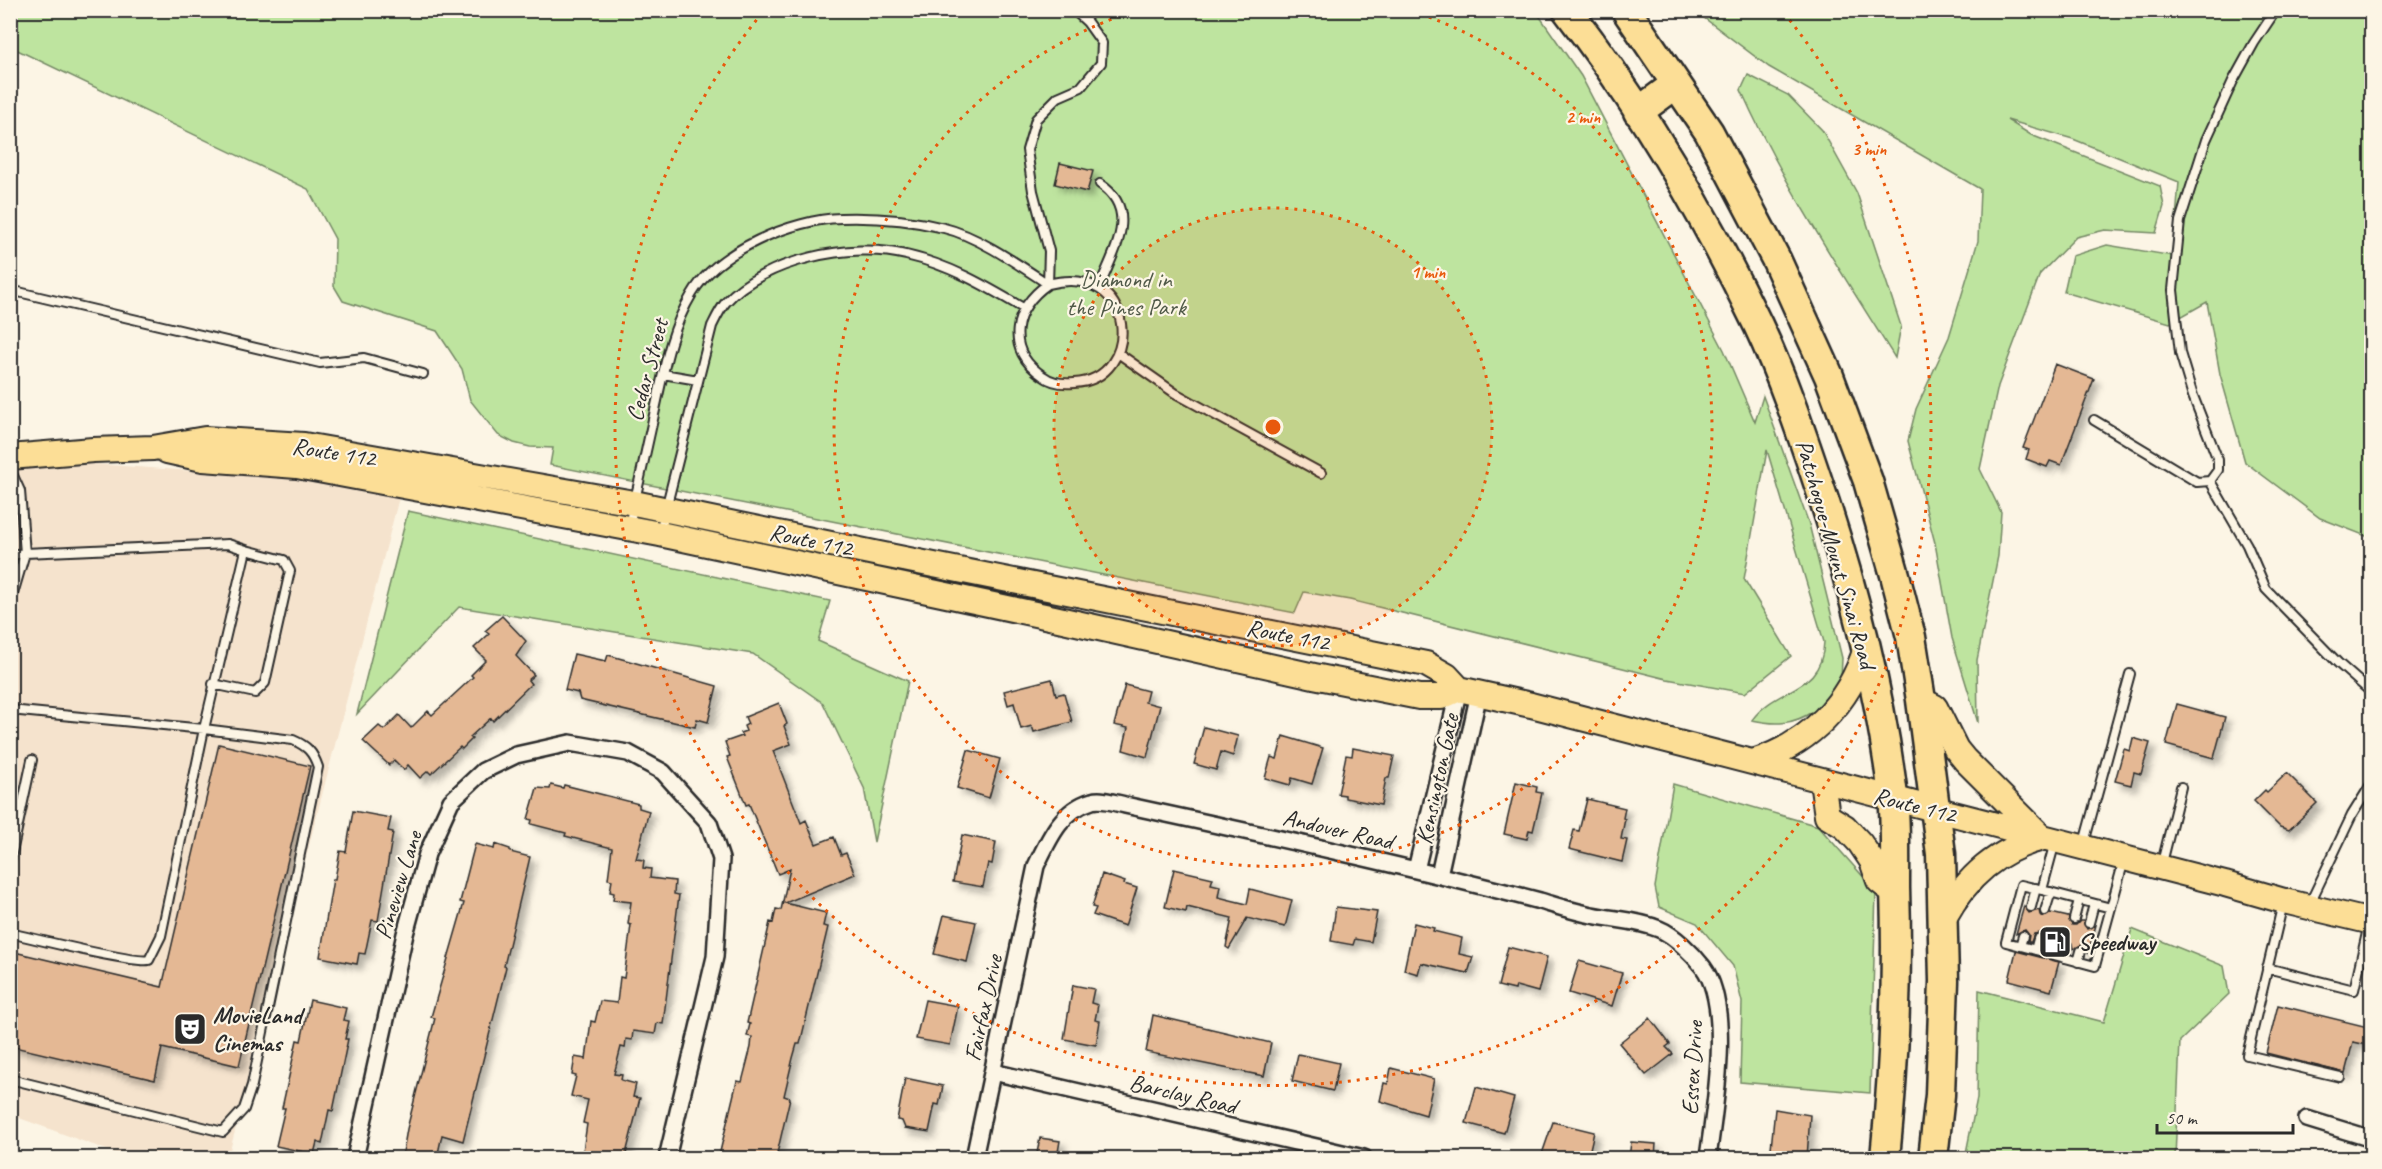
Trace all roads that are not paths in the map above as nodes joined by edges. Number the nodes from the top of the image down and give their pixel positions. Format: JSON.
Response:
{"nodes":[{"id":1,"x":1074,"y":10,"type":"edge"},
{"id":2,"x":1567,"y":10,"type":"edge"},
{"id":3,"x":1626,"y":10,"type":"edge"},
{"id":4,"x":2276,"y":10,"type":"edge"},
{"id":5,"x":1676,"y":84,"type":"junction"},
{"id":6,"x":1638,"y":112,"type":"junction"},
{"id":7,"x":1100,"y":184,"type":"dead end"},
{"id":8,"x":1048,"y":284,"type":"junction"},
{"id":9,"x":1099,"y":288,"type":"junction"},
{"id":10,"x":10,"y":290,"type":"edge"},
{"id":11,"x":1023,"y":308,"type":"junction"},
{"id":12,"x":1118,"y":352,"type":"junction"},
{"id":13,"x":423,"y":374,"type":"dead end"},
{"id":14,"x":663,"y":374,"type":"junction"},
{"id":15,"x":698,"y":380,"type":"junction"},
{"id":16,"x":2094,"y":420,"type":"dead end"},
{"id":17,"x":153,"y":448,"type":"junction"},
{"id":18,"x":10,"y":457,"type":"edge"},
{"id":19,"x":10,"y":469,"type":"edge"},
{"id":20,"x":1321,"y":473,"type":"dead end"},
{"id":21,"x":2210,"y":482,"type":"junction"},
{"id":22,"x":634,"y":503,"type":"junction"},
{"id":23,"x":665,"y":509,"type":"junction"},
{"id":24,"x":628,"y":528,"type":"junction"},
{"id":25,"x":660,"y":534,"type":"junction"},
{"id":26,"x":246,"y":550,"type":"junction"},
{"id":27,"x":25,"y":553,"type":"junction"},
{"id":28,"x":10,"y":555,"type":"edge"},
{"id":29,"x":10,"y":604,"type":"edge"},
{"id":30,"x":1866,"y":648,"type":"junction"},
{"id":31,"x":2130,"y":674,"type":"dead end"},
{"id":32,"x":213,"y":684,"type":"junction"},
{"id":33,"x":1469,"y":691,"type":"junction"},
{"id":34,"x":2372,"y":693,"type":"edge"},
{"id":35,"x":1921,"y":700,"type":"junction"},
{"id":36,"x":10,"y":710,"type":"edge"},
{"id":37,"x":204,"y":729,"type":"junction"},
{"id":38,"x":32,"y":760,"type":"dead end"},
{"id":39,"x":1753,"y":762,"type":"junction"},
{"id":40,"x":1822,"y":781,"type":"junction"},
{"id":41,"x":2372,"y":783,"type":"edge"},
{"id":42,"x":2181,"y":787,"type":"dead end"},
{"id":43,"x":1893,"y":799,"type":"junction"},
{"id":44,"x":1935,"y":810,"type":"junction"},
{"id":45,"x":2049,"y":839,"type":"junction"},
{"id":46,"x":2083,"y":848,"type":"junction"},
{"id":47,"x":2124,"y":858,"type":"junction"},
{"id":48,"x":10,"y":862,"type":"edge"},
{"id":49,"x":1036,"y":866,"type":"joint"},
{"id":50,"x":2161,"y":867,"type":"junction"},
{"id":51,"x":1416,"y":870,"type":"junction"},
{"id":52,"x":1439,"y":875,"type":"junction"},
{"id":53,"x":2039,"y":889,"type":"junction"},
{"id":54,"x":2050,"y":892,"type":"junction"},
{"id":55,"x":1896,"y":894,"type":"junction"},
{"id":56,"x":2079,"y":900,"type":"junction"},
{"id":57,"x":2284,"y":901,"type":"junction"},
{"id":58,"x":2094,"y":904,"type":"junction"},
{"id":59,"x":2031,"y":908,"type":"dead end"},
{"id":60,"x":2110,"y":908,"type":"junction"},
{"id":61,"x":2308,"y":908,"type":"junction"},
{"id":62,"x":2045,"y":911,"type":"dead end"},
{"id":63,"x":1944,"y":918,"type":"junction"},
{"id":64,"x":2074,"y":919,"type":"dead end"},
{"id":65,"x":2370,"y":922,"type":"edge"},
{"id":66,"x":2089,"y":923,"type":"dead end"},
{"id":67,"x":1660,"y":929,"type":"joint"},
{"id":68,"x":10,"y":933,"type":"edge"},
{"id":69,"x":2023,"y":936,"type":"dead end"},
{"id":70,"x":2038,"y":939,"type":"dead end"},
{"id":71,"x":2020,"y":946,"type":"junction"},
{"id":72,"x":2067,"y":947,"type":"dead end"},
{"id":73,"x":2035,"y":950,"type":"junction"},
{"id":74,"x":2081,"y":951,"type":"dead end"},
{"id":75,"x":2064,"y":958,"type":"junction"},
{"id":76,"x":2078,"y":962,"type":"junction"},
{"id":77,"x":2267,"y":969,"type":"junction"},
{"id":78,"x":993,"y":1072,"type":"junction"},
{"id":79,"x":2340,"y":1077,"type":"dead end"},
{"id":80,"x":10,"y":1079,"type":"edge"},
{"id":81,"x":2307,"y":1119,"type":"dead end"},
{"id":82,"x":2372,"y":1139,"type":"edge"},
{"id":83,"x":356,"y":1158,"type":"edge"},
{"id":84,"x":667,"y":1158,"type":"edge"},
{"id":85,"x":974,"y":1158,"type":"edge"},
{"id":86,"x":1364,"y":1158,"type":"edge"},
{"id":87,"x":1708,"y":1158,"type":"edge"},
{"id":88,"x":1886,"y":1158,"type":"edge"},
{"id":89,"x":1933,"y":1158,"type":"edge"}],
"edges":[{"from":1,"to":8,"type":"lane"},
{"from":2,"to":6,"type":"highway","name":"Patchogue-Mount Sinai Road"},
{"from":3,"to":5,"type":"highway","name":"Patchogue-Mount Sinai Road"},
{"from":4,"to":21,"type":"lane"},
{"from":5,"to":6,"type":"highway"},
{"from":5,"to":35,"type":"highway","name":"Patchogue-Mount Sinai Road"},
{"from":6,"to":30,"type":"highway","name":"Patchogue-Mount Sinai Road"},
{"from":7,"to":9,"type":"lane"},
{"from":8,"to":9,"type":"lane"},
{"from":8,"to":11,"type":"lane"},
{"from":8,"to":14,"type":"lane","name":"Cedar Street"},
{"from":9,"to":12,"type":"lane"},
{"from":10,"to":13,"type":"lane"},
{"from":11,"to":12,"type":"lane"},
{"from":11,"to":15,"type":"lane"},
{"from":12,"to":20,"type":"lane"},
{"from":14,"to":15,"type":"lane"},
{"from":14,"to":22,"type":"lane","name":"Cedar Street"},
{"from":15,"to":23,"type":"lane"},
{"from":16,"to":21,"type":"lane"},
{"from":17,"to":18,"type":"main road","name":"Route 112"},
{"from":17,"to":22,"type":"main road","name":"Route 112"},
{"from":17,"to":24,"type":"main road","name":"Route 112"},
{"from":19,"to":27,"type":"lane"},
{"from":21,"to":34,"type":"lane"},
{"from":22,"to":23,"type":"main road","name":"Route 112"},
{"from":22,"to":24,"type":"lane","name":"Cedar Street"},
{"from":23,"to":25,"type":"lane"},
{"from":23,"to":33,"type":"main road","name":"Route 112"},
{"from":24,"to":25,"type":"main road","name":"Route 112"},
{"from":25,"to":33,"type":"main road","name":"Route 112"},
{"from":26,"to":27,"type":"lane"},
{"from":26,"to":32,"type":"lane"},
{"from":26,"to":32,"type":"lane"},
{"from":27,"to":28,"type":"lane"},
{"from":27,"to":29,"type":"lane"},
{"from":30,"to":39,"type":"main road"},
{"from":30,"to":43,"type":"highway","name":"Patchogue-Mount Sinai Road"},
{"from":31,"to":46,"type":"lane"},
{"from":32,"to":37,"type":"lane"},
{"from":33,"to":39,"type":"main road","name":"Route 112"},
{"from":33,"to":51,"type":"street","name":"Kensington Gate"},
{"from":33,"to":52,"type":"street","name":"Kensington Gate"},
{"from":35,"to":44,"type":"highway","name":"Patchogue-Mount Sinai Road"},
{"from":35,"to":45,"type":"main road"},
{"from":36,"to":37,"type":"lane"},
{"from":37,"to":68,"type":"lane"},
{"from":37,"to":80,"type":"lane"},
{"from":38,"to":48,"type":"lane"},
{"from":39,"to":40,"type":"main road","name":"Route 112"},
{"from":40,"to":43,"type":"main road","name":"Route 112"},
{"from":40,"to":55,"type":"main road"},
{"from":41,"to":61,"type":"lane"},
{"from":42,"to":50,"type":"lane"},
{"from":43,"to":44,"type":"main road","name":"Route 112"},
{"from":43,"to":55,"type":"highway","name":"Patchogue-Mount Sinai Road"},
{"from":44,"to":45,"type":"main road","name":"Route 112"},
{"from":44,"to":63,"type":"highway","name":"Patchogue-Mount Sinai Road"},
{"from":45,"to":46,"type":"main road","name":"Route 112"},
{"from":45,"to":53,"type":"lane"},
{"from":45,"to":63,"type":"main road"},
{"from":46,"to":47,"type":"main road","name":"Route 112"},
{"from":47,"to":50,"type":"main road","name":"Route 112"},
{"from":47,"to":60,"type":"lane"},
{"from":49,"to":51,"type":"street","name":"Andover Road"},
{"from":49,"to":78,"type":"street","name":"Fairfax Drive"},
{"from":50,"to":57,"type":"main road","name":"Route 112"},
{"from":51,"to":52,"type":"street","name":"Andover Road"},
{"from":52,"to":67,"type":"street","name":"Andover Road"},
{"from":53,"to":54,"type":"lane"},
{"from":53,"to":59,"type":"lane"},
{"from":53,"to":71,"type":"lane"},
{"from":54,"to":56,"type":"lane"},
{"from":54,"to":62,"type":"lane"},
{"from":55,"to":88,"type":"highway","name":"Patchogue-Mount Sinai Road"},
{"from":56,"to":58,"type":"lane"},
{"from":56,"to":64,"type":"lane"},
{"from":57,"to":61,"type":"main road","name":"Route 112"},
{"from":57,"to":77,"type":"lane"},
{"from":58,"to":60,"type":"lane"},
{"from":58,"to":66,"type":"lane"},
{"from":60,"to":76,"type":"lane"},
{"from":61,"to":65,"type":"main road","name":"Route 112"},
{"from":63,"to":89,"type":"highway","name":"Patchogue-Mount Sinai Road"},
{"from":65,"to":77,"type":"lane"},
{"from":67,"to":87,"type":"street","name":"Essex Drive"},
{"from":69,"to":71,"type":"lane"},
{"from":70,"to":73,"type":"lane"},
{"from":71,"to":73,"type":"lane"},
{"from":72,"to":75,"type":"lane"},
{"from":73,"to":75,"type":"lane"},
{"from":74,"to":76,"type":"lane"},
{"from":75,"to":76,"type":"lane"},
{"from":77,"to":79,"type":"lane"},
{"from":78,"to":85,"type":"street","name":"Fairfax Drive"},
{"from":78,"to":86,"type":"street","name":"Barclay Road"},
{"from":81,"to":82,"type":"street"},
{"from":83,"to":84,"type":"street","name":"Pineview Lane"}]}
